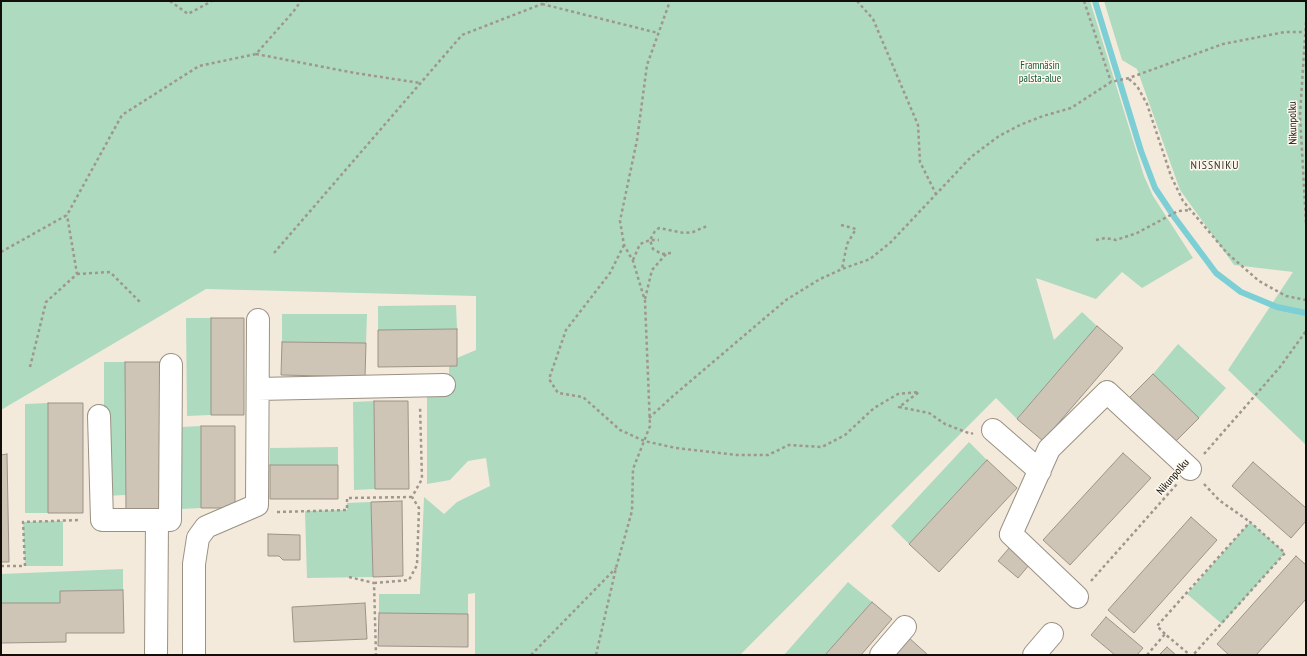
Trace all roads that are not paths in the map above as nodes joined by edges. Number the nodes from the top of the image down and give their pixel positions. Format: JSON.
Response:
{"nodes":[{"id":1,"x":258,"y":320,"type":"dead end"},
{"id":2,"x":171,"y":365,"type":"dead end"},
{"id":3,"x":444,"y":385,"type":"dead end"},
{"id":4,"x":258,"y":389,"type":"junction"},
{"id":5,"x":99,"y":416,"type":"dead end"},
{"id":6,"x":993,"y":430,"type":"road end"},
{"id":7,"x":1190,"y":469,"type":"road end"},
{"id":8,"x":1040,"y":471,"type":"junction"},
{"id":9,"x":157,"y":520,"type":"junction"},
{"id":10,"x":1077,"y":597,"type":"road end"},
{"id":11,"x":905,"y":627,"type":"dead end"},
{"id":12,"x":1052,"y":634,"type":"dead end"},
{"id":13,"x":156,"y":655,"type":"edge"},
{"id":14,"x":194,"y":655,"type":"edge"},
{"id":15,"x":882,"y":655,"type":"edge"},
{"id":16,"x":1034,"y":655,"type":"edge"}],
"edges":[{"from":1,"to":4,"type":"street"},
{"from":2,"to":9,"type":"street"},
{"from":3,"to":4,"type":"street"},
{"from":4,"to":14,"type":"street"},
{"from":5,"to":9,"type":"street"},
{"from":6,"to":8,"type":"street"},
{"from":7,"to":8,"type":"street"},
{"from":8,"to":10,"type":"street"},
{"from":9,"to":13,"type":"street"},
{"from":11,"to":15,"type":"street"},
{"from":12,"to":16,"type":"street"}]}
